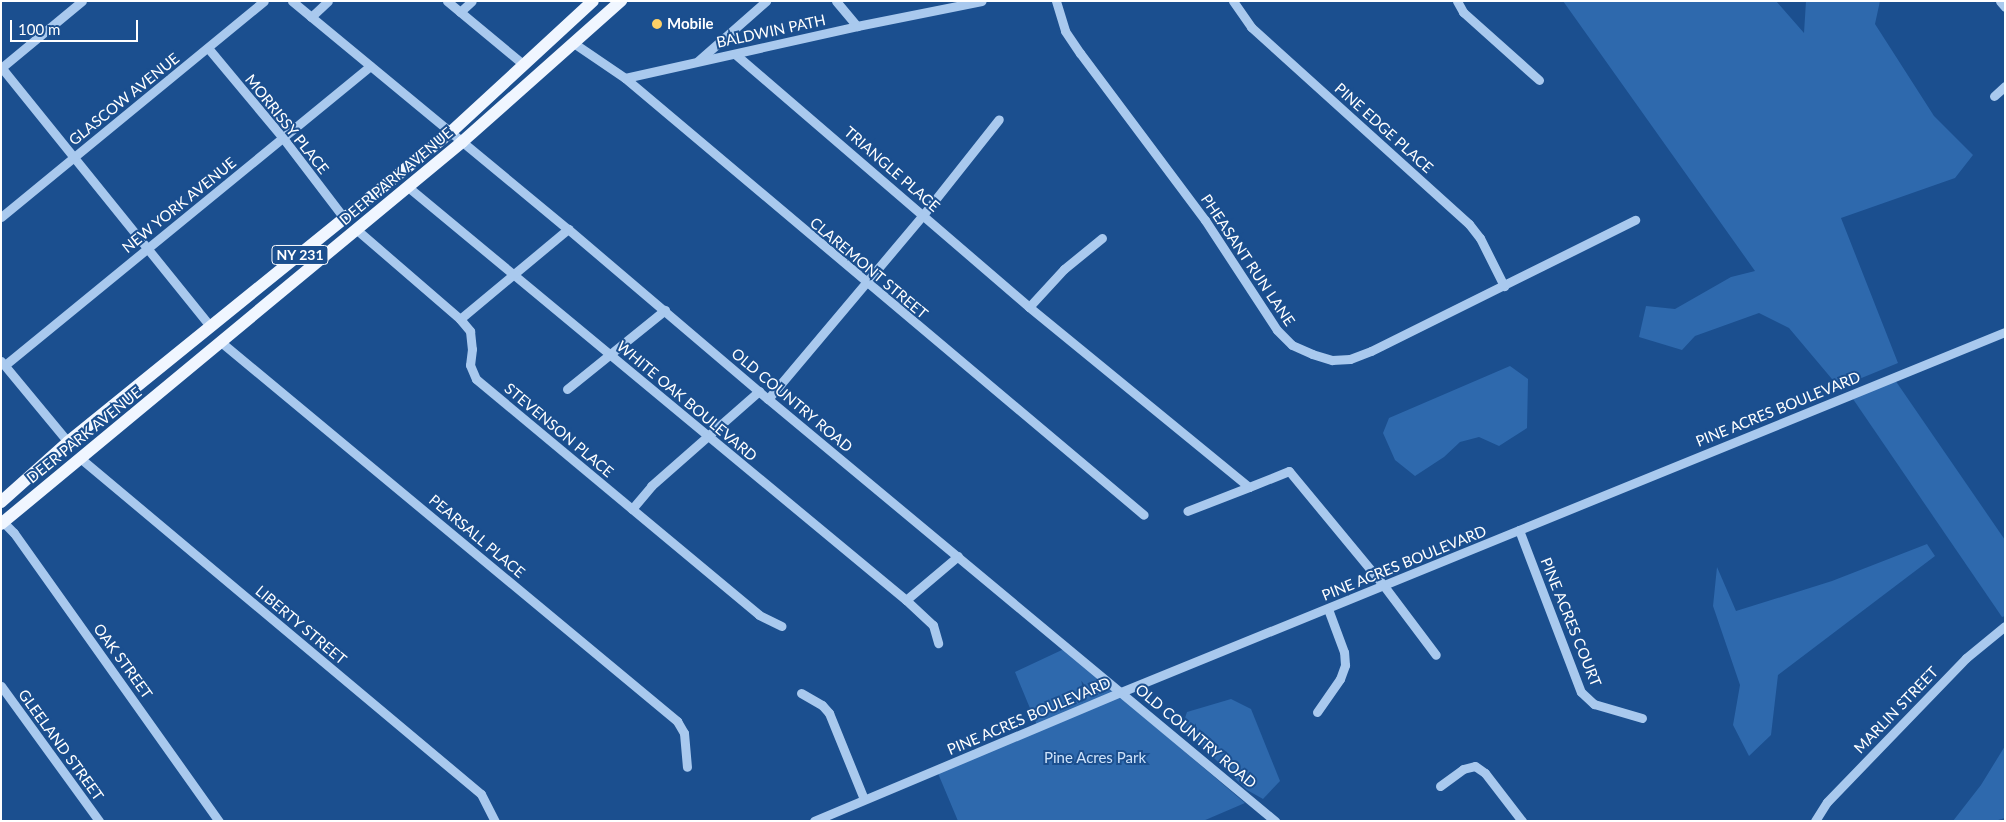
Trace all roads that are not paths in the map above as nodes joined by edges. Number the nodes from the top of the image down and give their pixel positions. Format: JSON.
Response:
{"nodes":[{"id":1,"x":82,"y":1,"type":"edge"},
{"id":2,"x":264,"y":1,"type":"edge"},
{"id":3,"x":292,"y":1,"type":"edge"},
{"id":4,"x":328,"y":1,"type":"edge"},
{"id":5,"x":447,"y":1,"type":"edge"},
{"id":6,"x":472,"y":1,"type":"edge"},
{"id":7,"x":593,"y":1,"type":"edge"},
{"id":8,"x":621,"y":1,"type":"edge"},
{"id":9,"x":766,"y":1,"type":"edge"},
{"id":10,"x":836,"y":1,"type":"edge"},
{"id":11,"x":982,"y":1,"type":"edge"},
{"id":12,"x":1056,"y":1,"type":"edge"},
{"id":13,"x":1233,"y":1,"type":"edge"},
{"id":14,"x":1457,"y":1,"type":"edge"},
{"id":15,"x":2000,"y":1,"type":"edge"},
{"id":16,"x":2005,"y":7,"type":"edge"},
{"id":17,"x":460,"y":12,"type":"junction"},
{"id":18,"x":311,"y":17,"type":"junction"},
{"id":19,"x":857,"y":26,"type":"junction"},
{"id":20,"x":575,"y":44,"type":"junction"},
{"id":21,"x":208,"y":48,"type":"junction"},
{"id":22,"x":735,"y":54,"type":"junction"},
{"id":23,"x":698,"y":61,"type":"junction"},
{"id":24,"x":523,"y":64,"type":"junction"},
{"id":25,"x":370,"y":66,"type":"junction"},
{"id":26,"x":2,"y":68,"type":"edge"},
{"id":27,"x":625,"y":78,"type":"junction"},
{"id":28,"x":1539,"y":80,"type":"dead end"},
{"id":29,"x":2005,"y":86,"type":"edge"},
{"id":30,"x":1994,"y":96,"type":"dead end"},
{"id":31,"x":1000,"y":119,"type":"dead end"},
{"id":32,"x":451,"y":132,"type":"junction"},
{"id":33,"x":283,"y":138,"type":"junction"},
{"id":34,"x":462,"y":142,"type":"junction"},
{"id":35,"x":74,"y":158,"type":"junction"},
{"id":36,"x":408,"y":187,"type":"junction"},
{"id":37,"x":923,"y":215,"type":"junction"},
{"id":38,"x":1,"y":218,"type":"edge"},
{"id":39,"x":344,"y":218,"type":"junction"},
{"id":40,"x":1635,"y":220,"type":"dead end"},
{"id":41,"x":568,"y":228,"type":"junction"},
{"id":42,"x":357,"y":230,"type":"junction"},
{"id":43,"x":1102,"y":238,"type":"dead end"},
{"id":44,"x":148,"y":248,"type":"junction"},
{"id":45,"x":512,"y":274,"type":"junction"},
{"id":46,"x":866,"y":283,"type":"junction"},
{"id":47,"x":1504,"y":286,"type":"junction"},
{"id":48,"x":1030,"y":307,"type":"junction"},
{"id":49,"x":665,"y":310,"type":"junction"},
{"id":50,"x":460,"y":318,"type":"junction"},
{"id":51,"x":210,"y":326,"type":"junction"},
{"id":52,"x":2005,"y":332,"type":"edge"},
{"id":53,"x":222,"y":343,"type":"junction"},
{"id":54,"x":609,"y":353,"type":"junction"},
{"id":55,"x":3,"y":363,"type":"edge"},
{"id":56,"x":567,"y":389,"type":"dead end"},
{"id":57,"x":759,"y":391,"type":"junction"},
{"id":58,"x":768,"y":399,"type":"junction"},
{"id":59,"x":708,"y":435,"type":"junction"},
{"id":60,"x":68,"y":442,"type":"junction"},
{"id":61,"x":80,"y":458,"type":"junction"},
{"id":62,"x":1249,"y":487,"type":"junction"},
{"id":63,"x":1,"y":502,"type":"edge"},
{"id":64,"x":632,"y":509,"type":"junction"},
{"id":65,"x":1187,"y":511,"type":"dead end"},
{"id":66,"x":1144,"y":515,"type":"dead end"},
{"id":67,"x":2,"y":522,"type":"edge"},
{"id":68,"x":1519,"y":530,"type":"junction"},
{"id":69,"x":958,"y":556,"type":"junction"},
{"id":70,"x":1384,"y":586,"type":"junction"},
{"id":71,"x":906,"y":600,"type":"junction"},
{"id":72,"x":1328,"y":608,"type":"junction"},
{"id":73,"x":782,"y":626,"type":"dead end"},
{"id":74,"x":2005,"y":626,"type":"edge"},
{"id":75,"x":938,"y":643,"type":"dead end"},
{"id":76,"x":1436,"y":655,"type":"dead end"},
{"id":77,"x":1,"y":686,"type":"edge"},
{"id":78,"x":1121,"y":692,"type":"junction"},
{"id":79,"x":801,"y":693,"type":"dead end"},
{"id":80,"x":1317,"y":712,"type":"dead end"},
{"id":81,"x":1642,"y":718,"type":"dead end"},
{"id":82,"x":687,"y":767,"type":"dead end"},
{"id":83,"x":1440,"y":786,"type":"dead end"},
{"id":84,"x":864,"y":800,"type":"junction"},
{"id":85,"x":99,"y":821,"type":"edge"},
{"id":86,"x":220,"y":821,"type":"edge"},
{"id":87,"x":495,"y":821,"type":"edge"},
{"id":88,"x":814,"y":821,"type":"edge"},
{"id":89,"x":1275,"y":821,"type":"edge"},
{"id":90,"x":1522,"y":821,"type":"edge"},
{"id":91,"x":1815,"y":821,"type":"edge"}],
"edges":[{"from":1,"to":26,"type":"street"},
{"from":2,"to":21,"type":"street","name":"GLASCOW AVENUE"},
{"from":3,"to":18,"type":"street","name":"OLD COUNTRY ROAD"},
{"from":4,"to":18,"type":"street"},
{"from":5,"to":17,"type":"street"},
{"from":6,"to":17,"type":"street"},
{"from":7,"to":24,"type":"main road","name":"DEER PARK AVENUE","number":"NY 231"},
{"from":8,"to":20,"type":"main road","name":"DEER PARK AVENUE","number":"NY 231"},
{"from":9,"to":23,"type":"street"},
{"from":10,"to":19,"type":"street"},
{"from":11,"to":19,"type":"street","name":"BALDWIN PATH"},
{"from":12,"to":47,"type":"street","name":"PHEASANT RUN LANE"},
{"from":13,"to":47,"type":"street","name":"PINE EDGE PLACE"},
{"from":14,"to":28,"type":"street"},
{"from":15,"to":16,"type":"street"},
{"from":17,"to":24,"type":"street"},
{"from":18,"to":25,"type":"street","name":"OLD COUNTRY ROAD"},
{"from":19,"to":22,"type":"street","name":"BALDWIN PATH"},
{"from":20,"to":27,"type":"street","name":"CLAREMONT STREET"},
{"from":20,"to":34,"type":"main road","name":"DEER PARK AVENUE","number":"NY 231"},
{"from":21,"to":33,"type":"street","name":"MORRISSY PLACE"},
{"from":21,"to":35,"type":"street","name":"GLASCOW AVENUE"},
{"from":22,"to":23,"type":"street","name":"BALDWIN PATH"},
{"from":22,"to":37,"type":"street","name":"TRIANGLE PLACE"},
{"from":23,"to":27,"type":"street","name":"BALDWIN PATH"},
{"from":24,"to":32,"type":"main road","name":"DEER PARK AVENUE","number":"NY 231"},
{"from":25,"to":32,"type":"street","name":"OLD COUNTRY ROAD"},
{"from":25,"to":33,"type":"street","name":"NEW YORK AVENUE"},
{"from":26,"to":35,"type":"street"},
{"from":27,"to":46,"type":"street","name":"CLAREMONT STREET"},
{"from":29,"to":30,"type":"street"},
{"from":31,"to":37,"type":"street"},
{"from":32,"to":34,"type":"street","name":"OLD COUNTRY ROAD"},
{"from":32,"to":39,"type":"main road","name":"DEER PARK AVENUE","number":"NY 231"},
{"from":33,"to":39,"type":"street","name":"MORRISSY PLACE"},
{"from":33,"to":44,"type":"street","name":"NEW YORK AVENUE"},
{"from":34,"to":36,"type":"main road","name":"DEER PARK AVENUE","number":"NY 231"},
{"from":34,"to":41,"type":"street","name":"OLD COUNTRY ROAD"},
{"from":35,"to":38,"type":"street","name":"GLASCOW AVENUE"},
{"from":35,"to":44,"type":"street"},
{"from":36,"to":42,"type":"main road","name":"DEER PARK AVENUE","number":"NY 231"},
{"from":36,"to":45,"type":"street","name":"WHITE OAK BOULEVARD"},
{"from":37,"to":46,"type":"street"},
{"from":37,"to":48,"type":"street","name":"TRIANGLE PLACE"},
{"from":39,"to":51,"type":"main road","name":"DEER PARK AVENUE","number":"NY 231"},
{"from":40,"to":47,"type":"street","name":"PHEASANT RUN LANE"},
{"from":41,"to":45,"type":"street"},
{"from":41,"to":49,"type":"street","name":"OLD COUNTRY ROAD"},
{"from":42,"to":50,"type":"street","name":"STEVENSON PLACE"},
{"from":42,"to":53,"type":"main road","name":"DEER PARK AVENUE","number":"NY 231"},
{"from":43,"to":48,"type":"street"},
{"from":44,"to":51,"type":"street"},
{"from":44,"to":55,"type":"street","name":"NEW YORK AVENUE"},
{"from":45,"to":50,"type":"street"},
{"from":45,"to":54,"type":"street","name":"WHITE OAK BOULEVARD"},
{"from":46,"to":58,"type":"street"},
{"from":46,"to":66,"type":"street","name":"CLAREMONT STREET"},
{"from":48,"to":62,"type":"street","name":"TRIANGLE PLACE"},
{"from":49,"to":54,"type":"street"},
{"from":49,"to":57,"type":"street","name":"OLD COUNTRY ROAD"},
{"from":50,"to":64,"type":"street","name":"STEVENSON PLACE"},
{"from":51,"to":60,"type":"main road","name":"DEER PARK AVENUE","number":"NY 231"},
{"from":52,"to":68,"type":"street","name":"PINE ACRES BOULEVARD"},
{"from":53,"to":61,"type":"main road","name":"DEER PARK AVENUE","number":"NY 231"},
{"from":53,"to":82,"type":"street","name":"PEARSALL PLACE"},
{"from":54,"to":56,"type":"street"},
{"from":54,"to":59,"type":"street","name":"WHITE OAK BOULEVARD"},
{"from":55,"to":60,"type":"street"},
{"from":57,"to":58,"type":"street","name":"OLD COUNTRY ROAD"},
{"from":57,"to":59,"type":"street"},
{"from":58,"to":69,"type":"street","name":"OLD COUNTRY ROAD"},
{"from":59,"to":64,"type":"street"},
{"from":59,"to":71,"type":"street","name":"WHITE OAK BOULEVARD"},
{"from":60,"to":63,"type":"main road","name":"DEER PARK AVENUE","number":"NY 231"},
{"from":61,"to":67,"type":"main road","name":"DEER PARK AVENUE","number":"NY 231"},
{"from":61,"to":87,"type":"street","name":"LIBERTY STREET"},
{"from":62,"to":65,"type":"street"},
{"from":62,"to":70,"type":"street"},
{"from":64,"to":73,"type":"street","name":"STEVENSON PLACE"},
{"from":67,"to":86,"type":"street","name":"OAK STREET"},
{"from":68,"to":70,"type":"street","name":"PINE ACRES BOULEVARD"},
{"from":68,"to":81,"type":"street","name":"PINE ACRES COURT"},
{"from":69,"to":71,"type":"street"},
{"from":69,"to":78,"type":"street","name":"OLD COUNTRY ROAD"},
{"from":70,"to":72,"type":"street","name":"PINE ACRES BOULEVARD"},
{"from":70,"to":76,"type":"street"},
{"from":71,"to":75,"type":"street","name":"WHITE OAK BOULEVARD"},
{"from":72,"to":78,"type":"street","name":"PINE ACRES BOULEVARD"},
{"from":72,"to":80,"type":"street"},
{"from":74,"to":91,"type":"street","name":"MARLIN STREET"},
{"from":77,"to":85,"type":"street","name":"GLEELAND STREET"},
{"from":78,"to":84,"type":"street","name":"PINE ACRES BOULEVARD"},
{"from":78,"to":89,"type":"street","name":"OLD COUNTRY ROAD"},
{"from":79,"to":84,"type":"street"},
{"from":83,"to":90,"type":"street"},
{"from":84,"to":88,"type":"street","name":"PINE ACRES BOULEVARD"}]}
